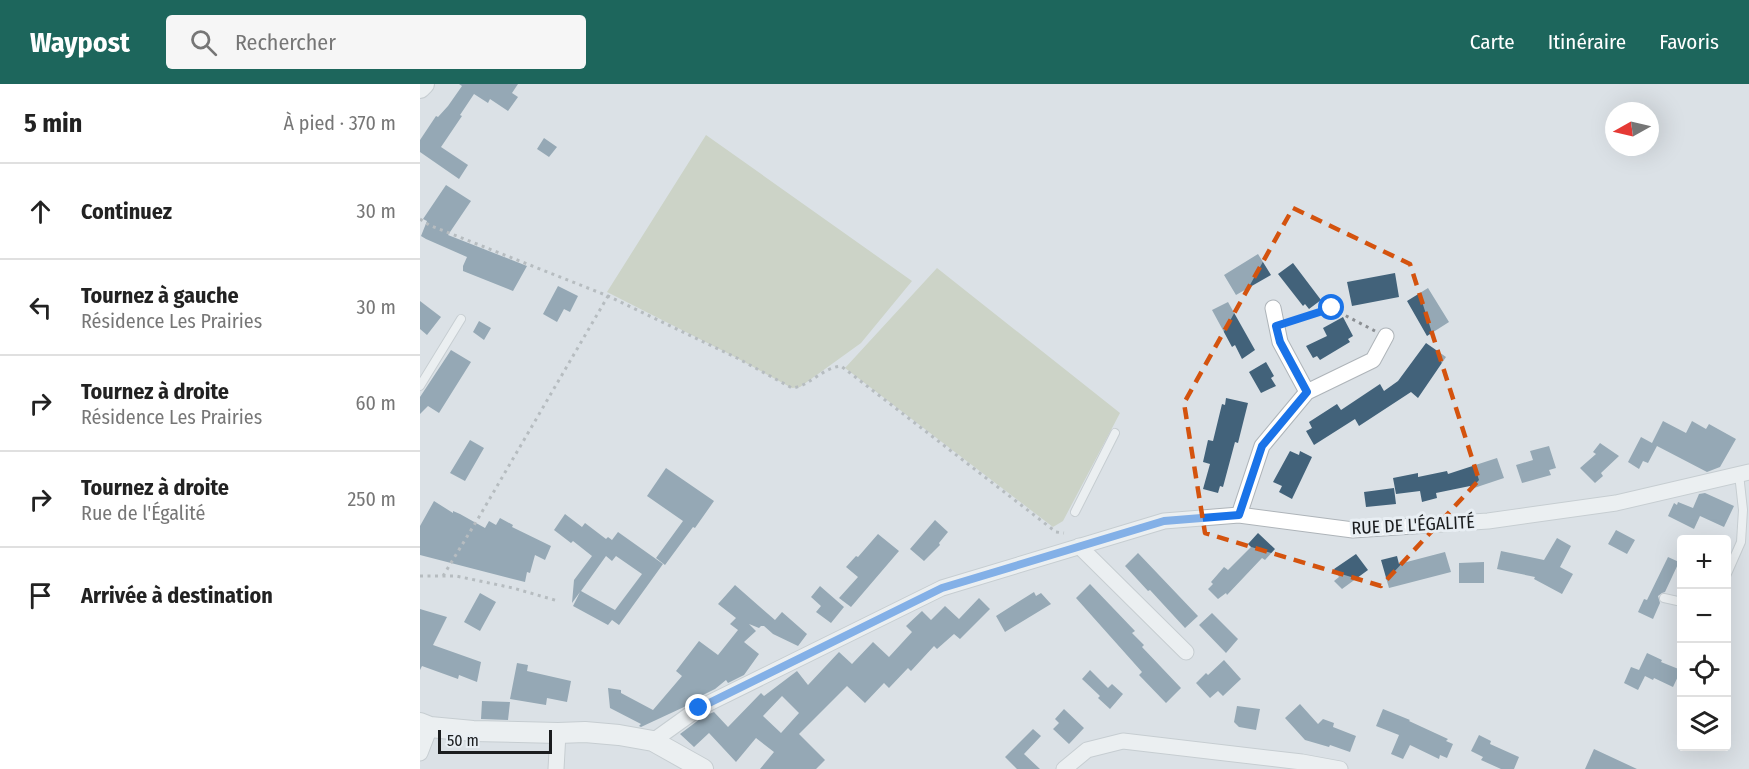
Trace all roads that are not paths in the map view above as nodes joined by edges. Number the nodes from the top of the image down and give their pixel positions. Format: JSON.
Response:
{"nodes":[{"id":1,"x":424,"y":84,"type":"edge"},
{"id":2,"x":420,"y":88,"type":"edge"},
{"id":3,"x":1273,"y":308,"type":"dead end"},
{"id":4,"x":461,"y":319,"type":"dead end"},
{"id":5,"x":1386,"y":336,"type":"road end"},
{"id":6,"x":420,"y":386,"type":"edge"},
{"id":7,"x":1307,"y":392,"type":"junction"},
{"id":8,"x":1115,"y":433,"type":"dead end"},
{"id":9,"x":1744,"y":473,"type":"edge"},
{"id":10,"x":1075,"y":512,"type":"dead end"},
{"id":11,"x":1239,"y":515,"type":"junction"},
{"id":12,"x":1079,"y":546,"type":"junction"},
{"id":13,"x":1731,"y":565,"type":"edge"},
{"id":14,"x":1664,"y":598,"type":"dead end"},
{"id":15,"x":1677,"y":601,"type":"edge"},
{"id":16,"x":1186,"y":652,"type":"dead end"},
{"id":17,"x":425,"y":725,"type":"edge"},
{"id":18,"x":558,"y":733,"type":"junction"},
{"id":19,"x":653,"y":741,"type":"junction"},
{"id":20,"x":420,"y":753,"type":"edge"},
{"id":21,"x":556,"y":769,"type":"edge"},
{"id":22,"x":703,"y":769,"type":"edge"},
{"id":23,"x":1064,"y":769,"type":"edge"},
{"id":24,"x":1340,"y":769,"type":"edge"}],
"edges":[{"from":1,"to":2,"type":"street"},
{"from":3,"to":7,"type":"street"},
{"from":4,"to":6,"type":"lane"},
{"from":5,"to":7,"type":"street"},
{"from":7,"to":11,"type":"street"},
{"from":8,"to":10,"type":"lane"},
{"from":9,"to":11,"type":"street","name":"RUE DE L'ÉGALITÉ"},
{"from":9,"to":13,"type":"lane"},
{"from":11,"to":12,"type":"street","name":"RUE DE L'ÉGALITÉ"},
{"from":12,"to":16,"type":"street"},
{"from":12,"to":19,"type":"street","name":"RUE DE L'ÉGALITÉ"},
{"from":14,"to":15,"type":"lane"},
{"from":17,"to":18,"type":"street"},
{"from":17,"to":20,"type":"street"},
{"from":18,"to":19,"type":"street"},
{"from":18,"to":21,"type":"street"},
{"from":19,"to":22,"type":"street"},
{"from":23,"to":24,"type":"street"}]}
